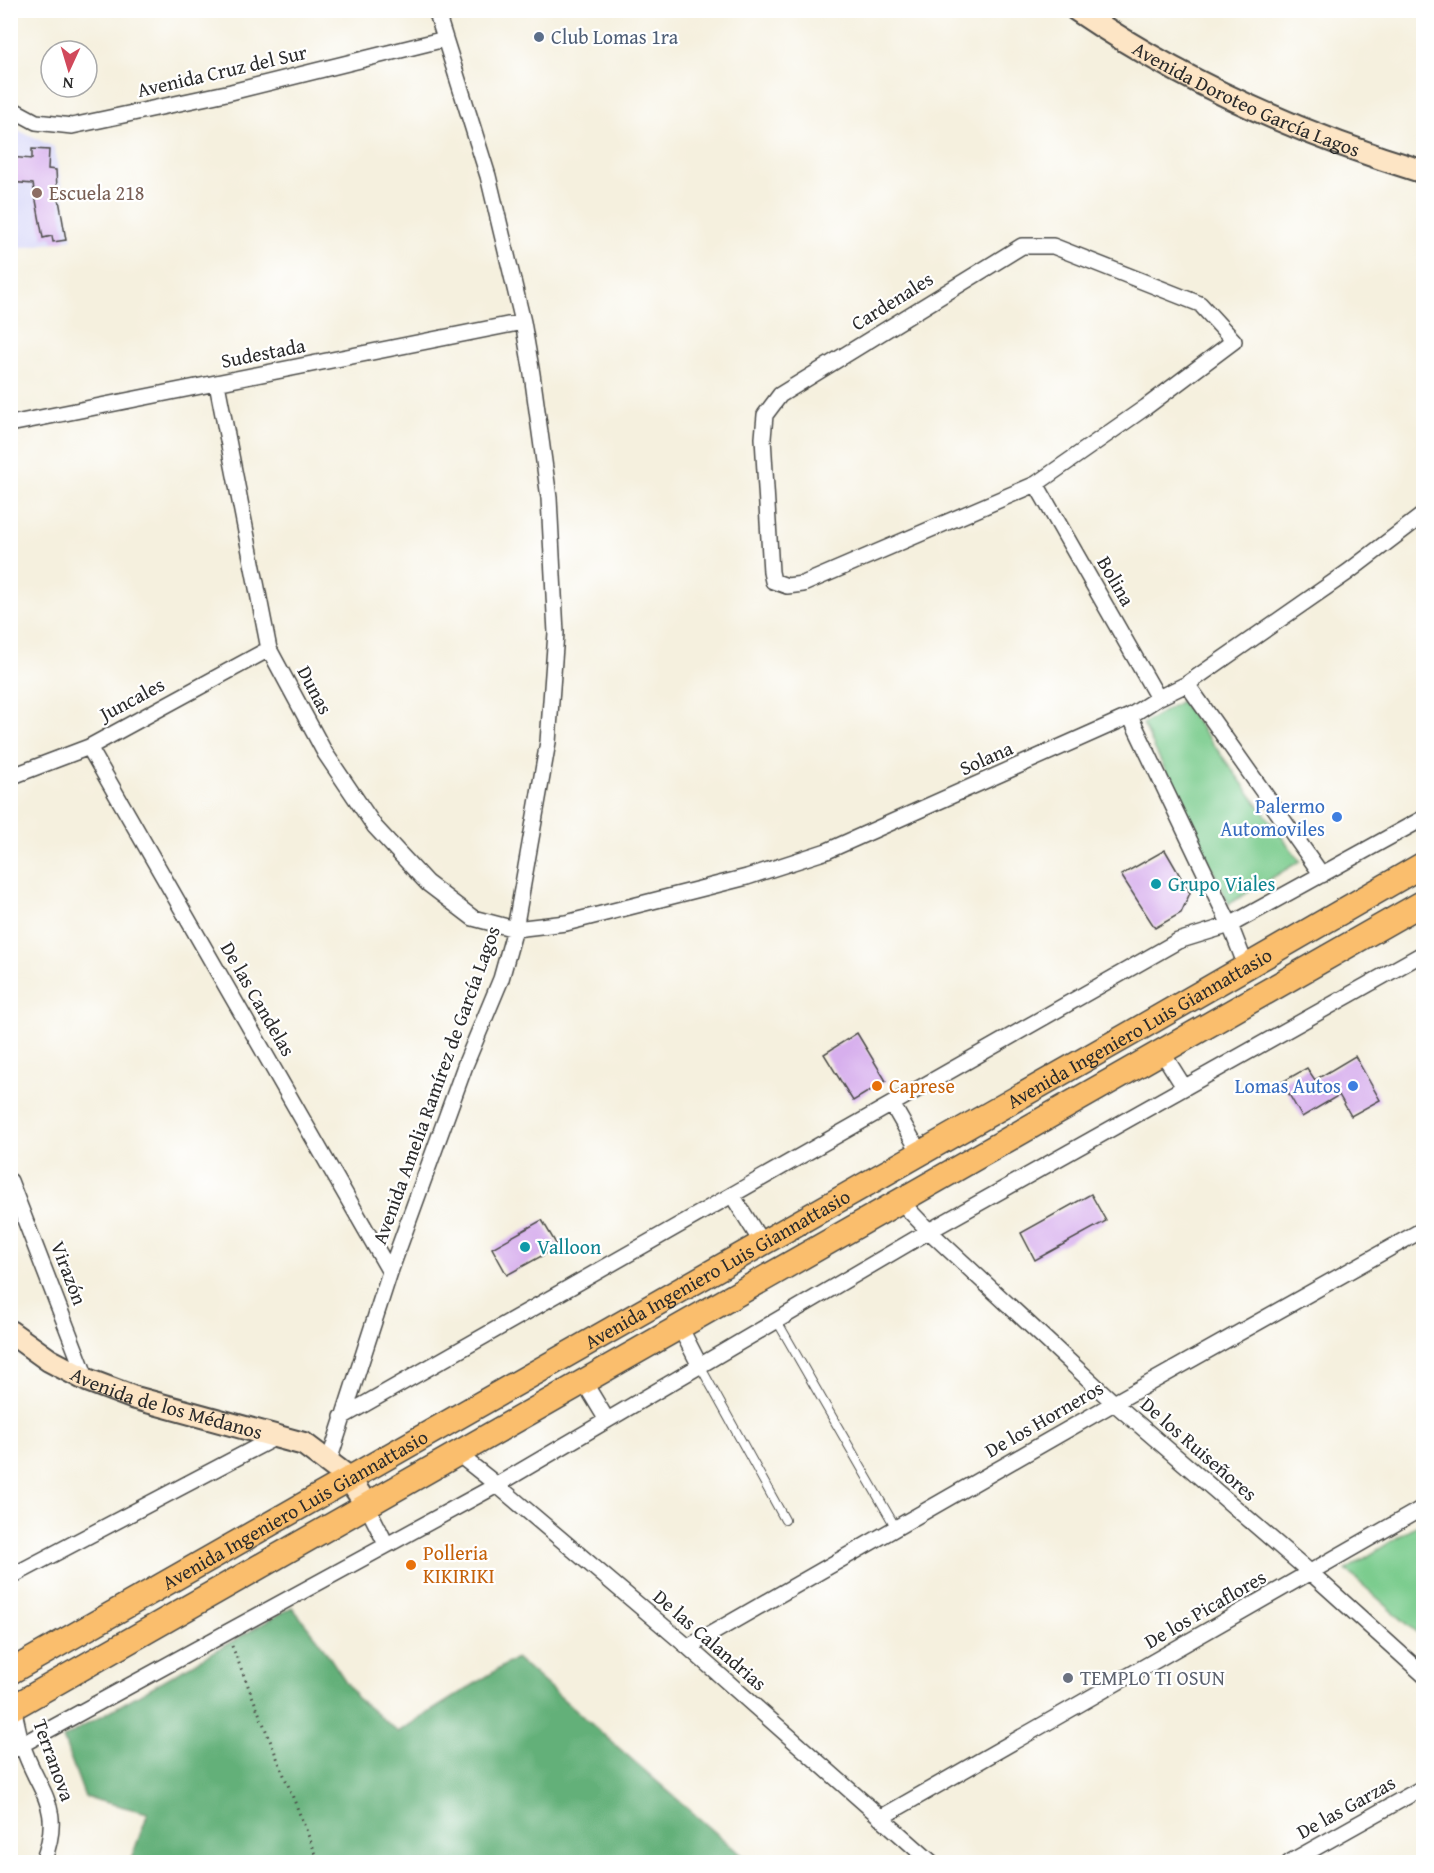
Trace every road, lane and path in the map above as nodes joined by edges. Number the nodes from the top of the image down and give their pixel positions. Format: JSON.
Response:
{"nodes":[{"id":1,"x":1077,"y":10,"type":"edge"},
{"id":2,"x":437,"y":11,"type":"edge"},
{"id":3,"x":445,"y":39,"type":"junction"},
{"id":4,"x":10,"y":108,"type":"edge"},
{"id":5,"x":1424,"y":172,"type":"edge"},
{"id":6,"x":523,"y":322,"type":"junction"},
{"id":7,"x":217,"y":384,"type":"junction"},
{"id":8,"x":10,"y":424,"type":"edge"},
{"id":9,"x":1036,"y":484,"type":"junction"},
{"id":10,"x":1424,"y":514,"type":"edge"},
{"id":11,"x":269,"y":649,"type":"junction"},
{"id":12,"x":1187,"y":684,"type":"junction"},
{"id":13,"x":1158,"y":698,"type":"junction"},
{"id":14,"x":1130,"y":716,"type":"junction"},
{"id":15,"x":89,"y":747,"type":"junction"},
{"id":16,"x":10,"y":777,"type":"edge"},
{"id":17,"x":1424,"y":818,"type":"edge"},
{"id":18,"x":1424,"y":864,"type":"edge"},
{"id":19,"x":1322,"y":875,"type":"junction"},
{"id":20,"x":1424,"y":902,"type":"edge"},
{"id":21,"x":1230,"y":926,"type":"junction"},
{"id":22,"x":515,"y":929,"type":"junction"},
{"id":23,"x":1424,"y":953,"type":"edge"},
{"id":24,"x":1246,"y":966,"type":"junction"},
{"id":25,"x":1162,"y":1052,"type":"junction"},
{"id":26,"x":1185,"y":1087,"type":"junction"},
{"id":27,"x":892,"y":1104,"type":"junction"},
{"id":28,"x":920,"y":1153,"type":"junction"},
{"id":29,"x":10,"y":1181,"type":"edge"},
{"id":30,"x":732,"y":1195,"type":"junction"},
{"id":31,"x":900,"y":1201,"type":"junction"},
{"id":32,"x":1424,"y":1229,"type":"edge"},
{"id":33,"x":929,"y":1231,"type":"junction"},
{"id":34,"x":762,"y":1243,"type":"junction"},
{"id":35,"x":390,"y":1272,"type":"junction"},
{"id":36,"x":777,"y":1321,"type":"junction"},
{"id":37,"x":680,"y":1327,"type":"junction"},
{"id":38,"x":10,"y":1332,"type":"edge"},
{"id":39,"x":700,"y":1366,"type":"junction"},
{"id":40,"x":87,"y":1380,"type":"junction"},
{"id":41,"x":584,"y":1382,"type":"junction"},
{"id":42,"x":1114,"y":1403,"type":"junction"},
{"id":43,"x":342,"y":1417,"type":"junction"},
{"id":44,"x":608,"y":1420,"type":"junction"},
{"id":45,"x":278,"y":1436,"type":"junction"},
{"id":46,"x":458,"y":1454,"type":"junction"},
{"id":47,"x":329,"y":1461,"type":"junction"},
{"id":48,"x":349,"y":1478,"type":"junction"},
{"id":49,"x":497,"y":1485,"type":"junction"},
{"id":50,"x":367,"y":1506,"type":"junction"},
{"id":51,"x":1424,"y":1507,"type":"edge"},
{"id":52,"x":785,"y":1520,"type":"dead end"},
{"id":53,"x":896,"y":1528,"type":"junction"},
{"id":54,"x":386,"y":1544,"type":"junction"},
{"id":55,"x":1311,"y":1573,"type":"junction"},
{"id":56,"x":10,"y":1577,"type":"edge"},
{"id":57,"x":226,"y":1632,"type":"junction"},
{"id":58,"x":688,"y":1647,"type":"junction"},
{"id":59,"x":10,"y":1672,"type":"edge"},
{"id":60,"x":1424,"y":1675,"type":"edge"},
{"id":61,"x":12,"y":1708,"type":"edge"},
{"id":62,"x":16,"y":1748,"type":"edge"},
{"id":63,"x":1424,"y":1787,"type":"edge"},
{"id":64,"x":880,"y":1818,"type":"junction"},
{"id":65,"x":44,"y":1863,"type":"edge"},
{"id":66,"x":319,"y":1863,"type":"edge"},
{"id":67,"x":931,"y":1863,"type":"edge"},
{"id":68,"x":1290,"y":1863,"type":"edge"}],
"edges":[{"from":1,"to":5,"type":"street","name":"Avenida Doroteo García Lagos"},
{"from":2,"to":3,"type":"street","name":"Avenida Amelia Ramírez de García Lagos"},
{"from":3,"to":4,"type":"street","name":"Avenida Cruz del Sur"},
{"from":3,"to":6,"type":"street","name":"Avenida Amelia Ramírez de García Lagos"},
{"from":6,"to":7,"type":"street","name":"Sudestada"},
{"from":6,"to":22,"type":"street","name":"Avenida Amelia Ramírez de García Lagos"},
{"from":7,"to":8,"type":"street","name":"Sudestada"},
{"from":7,"to":11,"type":"street","name":"Dunas"},
{"from":9,"to":9,"type":"street","name":"Cardenales"},
{"from":9,"to":13,"type":"street","name":"Bolina"},
{"from":10,"to":12,"type":"street","name":"Solana"},
{"from":11,"to":15,"type":"street","name":"Juncales"},
{"from":11,"to":22,"type":"street","name":"Dunas"},
{"from":12,"to":13,"type":"street","name":"Solana"},
{"from":12,"to":19,"type":"street"},
{"from":13,"to":14,"type":"street","name":"Solana"},
{"from":14,"to":21,"type":"street"},
{"from":14,"to":22,"type":"street","name":"Solana"},
{"from":15,"to":16,"type":"street","name":"Juncales"},
{"from":15,"to":35,"type":"street","name":"De las Candelas"},
{"from":17,"to":19,"type":"street"},
{"from":18,"to":24,"type":"main road","name":"Avenida Ingeniero Luis Giannattasio"},
{"from":19,"to":21,"type":"street"},
{"from":20,"to":25,"type":"main road","name":"Avenida Ingeniero Luis Giannattasio"},
{"from":21,"to":24,"type":"street"},
{"from":21,"to":27,"type":"street"},
{"from":22,"to":35,"type":"street","name":"Avenida Amelia Ramírez de García Lagos"},
{"from":23,"to":26,"type":"street"},
{"from":24,"to":28,"type":"main road","name":"Avenida Ingeniero Luis Giannattasio"},
{"from":25,"to":26,"type":"street"},
{"from":25,"to":31,"type":"main road","name":"Avenida Ingeniero Luis Giannattasio"},
{"from":26,"to":33,"type":"street"},
{"from":27,"to":28,"type":"street"},
{"from":27,"to":30,"type":"street"},
{"from":28,"to":34,"type":"main road","name":"Avenida Ingeniero Luis Giannattasio"},
{"from":29,"to":40,"type":"street","name":"Virazón"},
{"from":30,"to":34,"type":"street"},
{"from":30,"to":43,"type":"street"},
{"from":31,"to":33,"type":"street","name":"De los Ruiseñores"},
{"from":31,"to":37,"type":"main road","name":"Avenida Ingeniero Luis Giannattasio"},
{"from":32,"to":42,"type":"street","name":"De los Horneros"},
{"from":33,"to":36,"type":"street"},
{"from":33,"to":42,"type":"street","name":"De los Ruiseñores"},
{"from":34,"to":48,"type":"main road","name":"Avenida Ingeniero Luis Giannattasio"},
{"from":35,"to":43,"type":"street","name":"Avenida Amelia Ramírez de García Lagos"},
{"from":36,"to":39,"type":"street"},
{"from":36,"to":53,"type":"lane"},
{"from":37,"to":39,"type":"street"},
{"from":37,"to":41,"type":"main road","name":"Avenida Ingeniero Luis Giannattasio"},
{"from":38,"to":40,"type":"street","name":"Avenida de los Médanos"},
{"from":39,"to":44,"type":"street"},
{"from":39,"to":52,"type":"lane"},
{"from":40,"to":45,"type":"street","name":"Avenida de los Médanos"},
{"from":41,"to":44,"type":"street"},
{"from":41,"to":46,"type":"main road","name":"Avenida Ingeniero Luis Giannattasio"},
{"from":42,"to":53,"type":"street","name":"De los Horneros"},
{"from":42,"to":55,"type":"street","name":"De los Ruiseñores"},
{"from":43,"to":47,"type":"street","name":"Avenida Amelia Ramírez de García Lagos"},
{"from":44,"to":49,"type":"street"},
{"from":45,"to":47,"type":"street","name":"Avenida de los Médanos"},
{"from":45,"to":56,"type":"street"},
{"from":46,"to":49,"type":"street","name":"De las Calandrias"},
{"from":46,"to":50,"type":"main road","name":"Avenida Ingeniero Luis Giannattasio"},
{"from":47,"to":48,"type":"street","name":"Avenida de los Médanos"},
{"from":48,"to":50,"type":"street","name":"Avenida de los Médanos"},
{"from":48,"to":59,"type":"main road","name":"Avenida Ingeniero Luis Giannattasio"},
{"from":49,"to":54,"type":"street"},
{"from":49,"to":58,"type":"street","name":"De las Calandrias"},
{"from":50,"to":54,"type":"street"},
{"from":50,"to":61,"type":"main road","name":"Avenida Ingeniero Luis Giannattasio"},
{"from":51,"to":55,"type":"street","name":"De los Picaflores"},
{"from":53,"to":58,"type":"street","name":"De los Horneros"},
{"from":54,"to":57,"type":"street"},
{"from":55,"to":60,"type":"street","name":"De los Ruiseñores"},
{"from":55,"to":64,"type":"street","name":"De los Picaflores"},
{"from":57,"to":62,"type":"street"},
{"from":57,"to":66,"type":"path"},
{"from":58,"to":64,"type":"street","name":"De las Calandrias"},
{"from":61,"to":62,"type":"street","name":"Terranova"},
{"from":62,"to":65,"type":"street","name":"Terranova"},
{"from":63,"to":68,"type":"street","name":"De las Garzas"},
{"from":64,"to":67,"type":"street","name":"De las Calandrias"}]}
